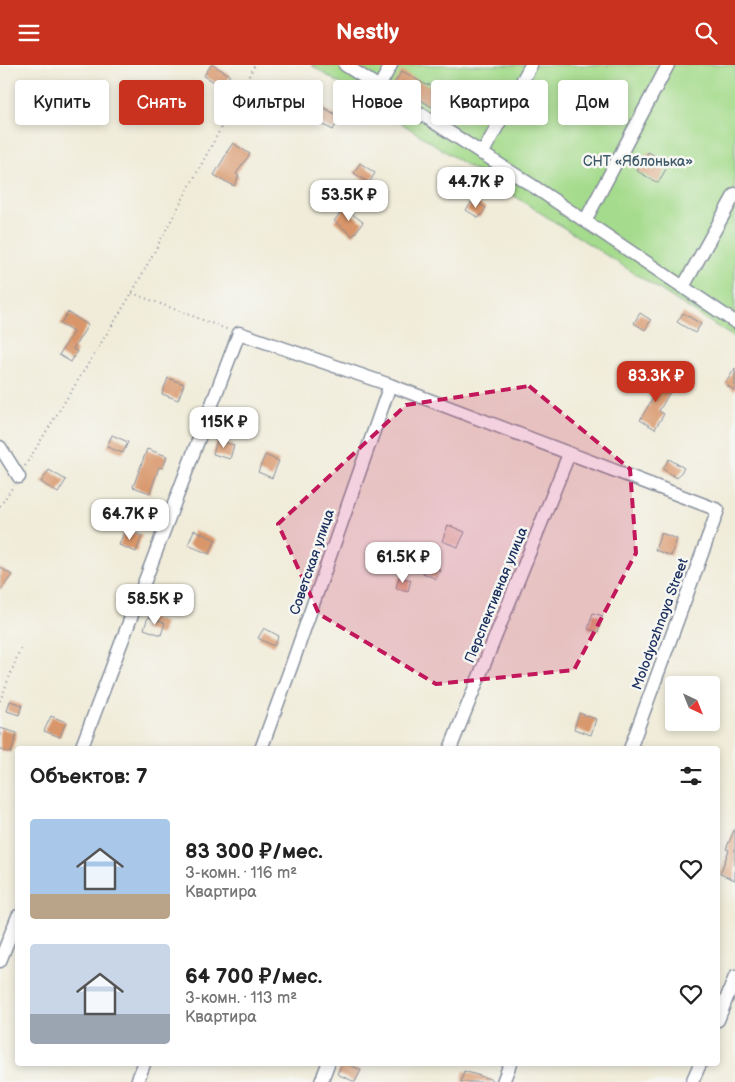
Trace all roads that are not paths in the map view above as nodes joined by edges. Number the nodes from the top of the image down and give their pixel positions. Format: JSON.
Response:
{"nodes":[{"id":1,"x":345,"y":65,"type":"edge"},
{"id":2,"x":391,"y":65,"type":"edge"},
{"id":3,"x":531,"y":65,"type":"edge"},
{"id":4,"x":668,"y":65,"type":"edge"},
{"id":5,"x":368,"y":80,"type":"edge"},
{"id":6,"x":383,"y":80,"type":"edge"},
{"id":7,"x":421,"y":114,"type":"edge"},
{"id":8,"x":482,"y":154,"type":"junction"},
{"id":9,"x":735,"y":194,"type":"edge"},
{"id":10,"x":585,"y":221,"type":"junction"},
{"id":11,"x":683,"y":287,"type":"junction"},
{"id":12,"x":735,"y":322,"type":"edge"},
{"id":13,"x":390,"y":385,"type":"junction"},
{"id":14,"x":0,"y":447,"type":"edge"},
{"id":15,"x":569,"y":453,"type":"junction"},
{"id":16,"x":18,"y":477,"type":"road end"},
{"id":17,"x":82,"y":746,"type":"edge"},
{"id":18,"x":262,"y":746,"type":"edge"},
{"id":19,"x":451,"y":746,"type":"edge"},
{"id":20,"x":631,"y":746,"type":"edge"},
{"id":21,"x":15,"y":923,"type":"edge"},
{"id":22,"x":0,"y":961,"type":"edge"},
{"id":23,"x":735,"y":977,"type":"edge"},
{"id":24,"x":720,"y":1015,"type":"edge"},
{"id":25,"x":143,"y":1066,"type":"edge"},
{"id":26,"x":327,"y":1066,"type":"edge"},
{"id":27,"x":509,"y":1066,"type":"edge"},
{"id":28,"x":699,"y":1066,"type":"edge"},
{"id":29,"x":137,"y":1082,"type":"edge"},
{"id":30,"x":321,"y":1082,"type":"edge"},
{"id":31,"x":502,"y":1082,"type":"edge"},
{"id":32,"x":692,"y":1082,"type":"edge"}],
"edges":[{"from":1,"to":5,"type":"street"},
{"from":2,"to":6,"type":"street"},
{"from":3,"to":8,"type":"street"},
{"from":4,"to":10,"type":"street"},
{"from":7,"to":8,"type":"street"},
{"from":8,"to":10,"type":"street"},
{"from":9,"to":11,"type":"street"},
{"from":10,"to":11,"type":"street"},
{"from":11,"to":12,"type":"street"},
{"from":13,"to":15,"type":"street"},
{"from":13,"to":17,"type":"street"},
{"from":13,"to":18,"type":"street","name":"Советская улица"},
{"from":14,"to":16,"type":"street"},
{"from":15,"to":19,"type":"street","name":"Перспективная улица"},
{"from":15,"to":20,"type":"street","name":"Molodyozhnaya Street"},
{"from":21,"to":22,"type":"street"},
{"from":23,"to":24,"type":"street"},
{"from":25,"to":29,"type":"street"},
{"from":26,"to":30,"type":"street"},
{"from":27,"to":31,"type":"street"},
{"from":28,"to":32,"type":"street"}]}
